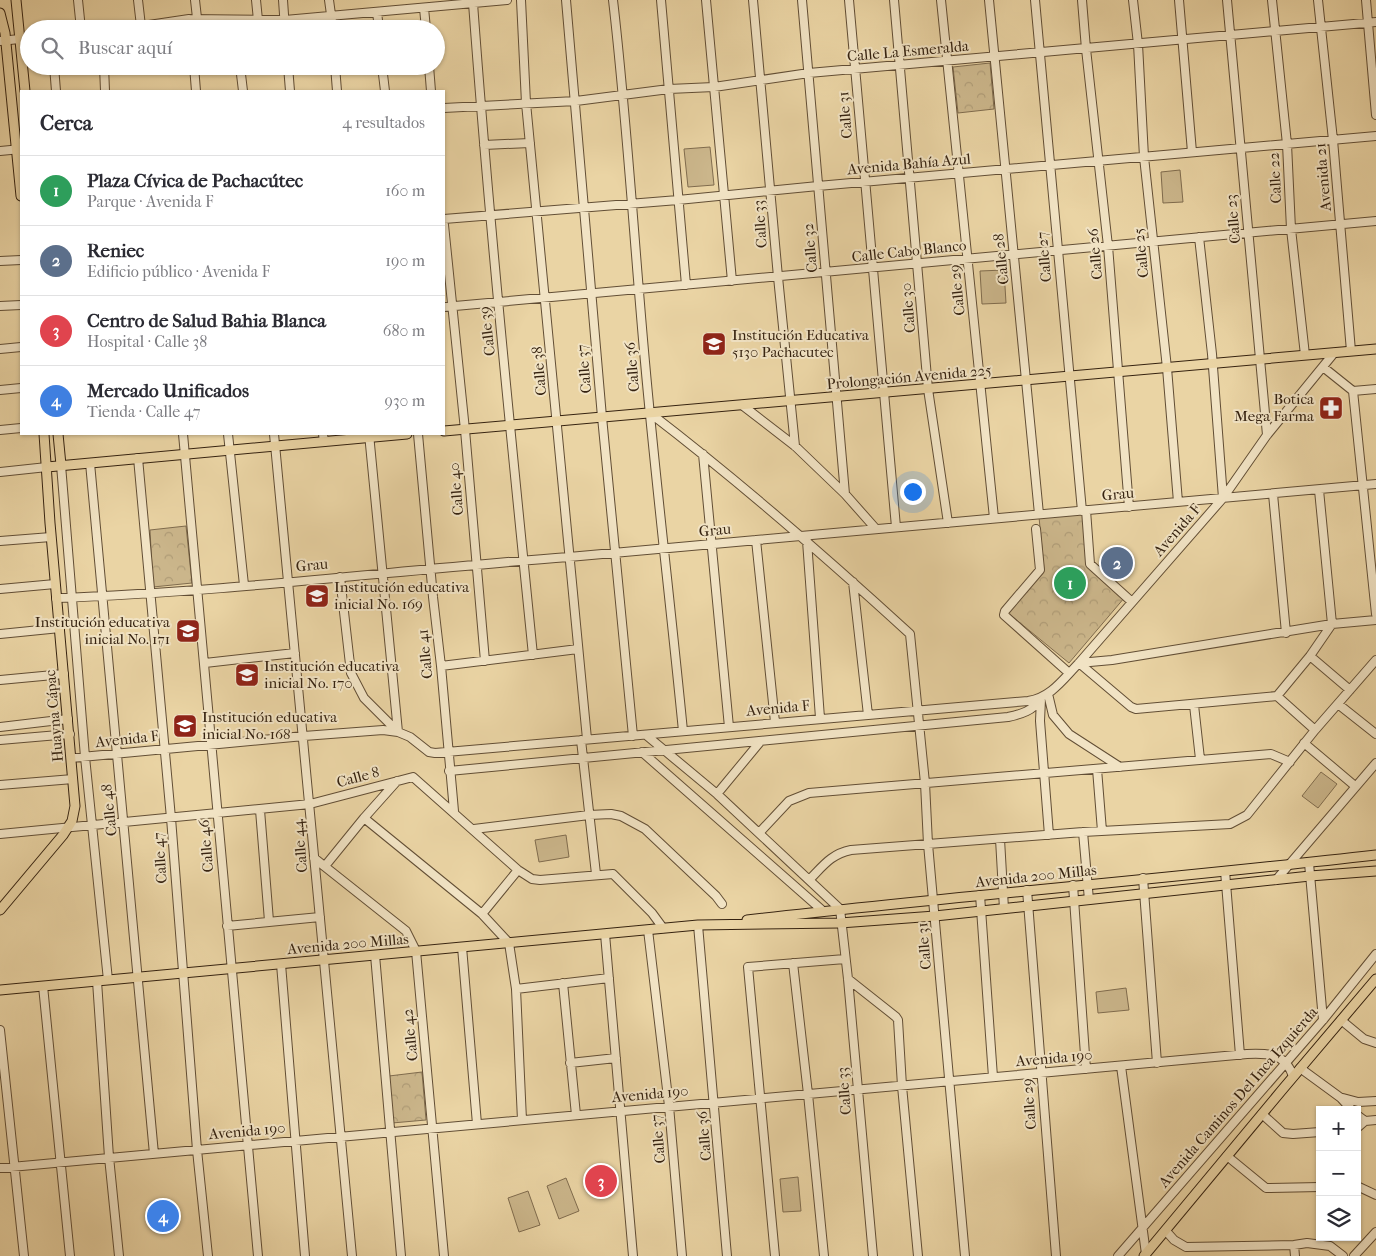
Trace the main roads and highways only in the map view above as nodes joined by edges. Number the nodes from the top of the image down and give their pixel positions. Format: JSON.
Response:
{"nodes":[{"id":1,"x":16,"y":0,"type":"edge"},
{"id":2,"x":0,"y":13,"type":"edge"},
{"id":3,"x":20,"y":20,"type":"edge"},
{"id":4,"x":3,"y":41,"type":"edge"},
{"id":5,"x":25,"y":75,"type":"edge"},
{"id":6,"x":25,"y":90,"type":"edge"},
{"id":7,"x":19,"y":150,"type":"edge"},
{"id":8,"x":20,"y":173,"type":"edge"},
{"id":9,"x":1376,"y":349,"type":"edge"},
{"id":10,"x":445,"y":431,"type":"edge"},
{"id":11,"x":44,"y":435,"type":"edge"},
{"id":12,"x":58,"y":435,"type":"edge"},
{"id":13,"x":369,"y":435,"type":"edge"},
{"id":14,"x":323,"y":438,"type":"edge"},
{"id":15,"x":61,"y":465,"type":"junction"},
{"id":16,"x":47,"y":467,"type":"junction"},
{"id":17,"x":1376,"y":855,"type":"edge"},
{"id":18,"x":1376,"y":871,"type":"edge"},
{"id":19,"x":0,"y":910,"type":"edge"},
{"id":20,"x":698,"y":925,"type":"junction"},
{"id":21,"x":1376,"y":980,"type":"edge"},
{"id":22,"x":0,"y":990,"type":"edge"},
{"id":23,"x":1145,"y":1255,"type":"edge"}],
"edges":[{"from":1,"to":3,"type":"main road"},
{"from":2,"to":4,"type":"main road"},
{"from":4,"to":7,"type":"main road"},
{"from":5,"to":6,"type":"main road"},
{"from":7,"to":8,"type":"main road"},
{"from":9,"to":10,"type":"main road","name":"Prolongación Avenida 225"},
{"from":11,"to":16,"type":"main road","name":"Huayna Cápac"},
{"from":12,"to":15,"type":"main road","name":"Huayna Cápac"},
{"from":13,"to":14,"type":"main road"},
{"from":14,"to":15,"type":"main road"},
{"from":15,"to":16,"type":"main road"},
{"from":16,"to":19,"type":"main road","name":"Huayna Cápac"},
{"from":17,"to":20,"type":"main road","name":"Avenida 200 Millas"},
{"from":18,"to":20,"type":"main road","name":"Avenida 200 Millas"},
{"from":20,"to":22,"type":"main road","name":"Avenida 200 Millas"},
{"from":21,"to":23,"type":"main road","name":"Avenida Caminos Del Inca Izquierda"}]}
